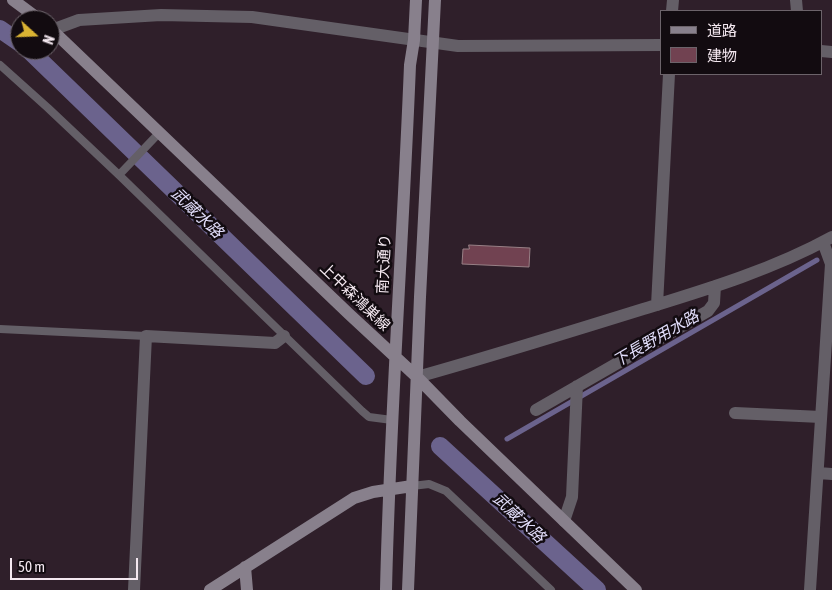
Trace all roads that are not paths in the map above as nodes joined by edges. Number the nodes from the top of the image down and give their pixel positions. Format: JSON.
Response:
{"nodes":[{"id":1,"x":13,"y":0,"type":"edge"},
{"id":2,"x":416,"y":0,"type":"edge"},
{"id":3,"x":435,"y":0,"type":"edge"},
{"id":4,"x":26,"y":10,"type":"edge"},
{"id":5,"x":60,"y":26,"type":"edge"},
{"id":6,"x":60,"y":38,"type":"edge"},
{"id":7,"x":414,"y":40,"type":"junction"},
{"id":8,"x":432,"y":43,"type":"junction"},
{"id":9,"x":660,"y":45,"type":"edge"},
{"id":10,"x":0,"y":65,"type":"edge"},
{"id":11,"x":669,"y":75,"type":"edge"},
{"id":12,"x":160,"y":132,"type":"junction"},
{"id":13,"x":119,"y":175,"type":"junction"},
{"id":14,"x":827,"y":239,"type":"edge"},
{"id":15,"x":715,"y":286,"type":"junction"},
{"id":16,"x":657,"y":304,"type":"junction"},
{"id":17,"x":0,"y":328,"type":"edge"},
{"id":18,"x":146,"y":336,"type":"junction"},
{"id":19,"x":284,"y":336,"type":"junction"},
{"id":20,"x":395,"y":358,"type":"junction"},
{"id":21,"x":417,"y":377,"type":"junction"},
{"id":22,"x":828,"y":381,"type":"edge"},
{"id":23,"x":576,"y":394,"type":"junction"},
{"id":24,"x":536,"y":410,"type":"dead end"},
{"id":25,"x":735,"y":412,"type":"dead end"},
{"id":26,"x":820,"y":417,"type":"junction"},
{"id":27,"x":392,"y":420,"type":"junction"},
{"id":28,"x":818,"y":473,"type":"junction"},
{"id":29,"x":832,"y":474,"type":"edge"},
{"id":30,"x":412,"y":486,"type":"junction"},
{"id":31,"x":388,"y":490,"type":"junction"},
{"id":32,"x":564,"y":521,"type":"junction"},
{"id":33,"x":246,"y":567,"type":"junction"},
{"id":34,"x":134,"y":590,"type":"edge"},
{"id":35,"x":210,"y":590,"type":"edge"},
{"id":36,"x":247,"y":590,"type":"edge"},
{"id":37,"x":386,"y":590,"type":"edge"},
{"id":38,"x":408,"y":590,"type":"edge"},
{"id":39,"x":551,"y":590,"type":"edge"},
{"id":40,"x":636,"y":590,"type":"edge"},
{"id":41,"x":810,"y":590,"type":"edge"}],
"edges":[{"from":1,"to":4,"type":"street"},
{"from":2,"to":7,"type":"street","name":"南大通り"},
{"from":3,"to":8,"type":"street"},
{"from":5,"to":7,"type":"street"},
{"from":6,"to":12,"type":"street","name":"上中森鴻巣線"},
{"from":7,"to":8,"type":"street"},
{"from":7,"to":20,"type":"street","name":"南大通り"},
{"from":8,"to":9,"type":"street"},
{"from":8,"to":21,"type":"street"},
{"from":10,"to":13,"type":"lane"},
{"from":11,"to":16,"type":"street"},
{"from":12,"to":13,"type":"lane"},
{"from":12,"to":20,"type":"street","name":"上中森鴻巣線"},
{"from":13,"to":19,"type":"lane"},
{"from":14,"to":15,"type":"street"},
{"from":14,"to":22,"type":"street"},
{"from":15,"to":16,"type":"street"},
{"from":15,"to":23,"type":"street"},
{"from":16,"to":21,"type":"street"},
{"from":17,"to":18,"type":"lane"},
{"from":18,"to":19,"type":"street"},
{"from":18,"to":34,"type":"street"},
{"from":19,"to":27,"type":"lane"},
{"from":20,"to":21,"type":"street","name":"上中森鴻巣線"},
{"from":20,"to":27,"type":"street","name":"南大通り"},
{"from":21,"to":30,"type":"street"},
{"from":21,"to":32,"type":"street","name":"上中森鴻巣線"},
{"from":22,"to":26,"type":"street"},
{"from":23,"to":24,"type":"street"},
{"from":23,"to":32,"type":"street"},
{"from":25,"to":26,"type":"street"},
{"from":26,"to":28,"type":"street"},
{"from":27,"to":31,"type":"street","name":"南大通り"},
{"from":28,"to":29,"type":"street"},
{"from":28,"to":41,"type":"street"},
{"from":30,"to":31,"type":"street"},
{"from":30,"to":38,"type":"street"},
{"from":30,"to":39,"type":"lane"},
{"from":31,"to":33,"type":"street"},
{"from":31,"to":37,"type":"street","name":"南大通り"},
{"from":32,"to":40,"type":"street","name":"上中森鴻巣線"},
{"from":33,"to":35,"type":"street"},
{"from":33,"to":36,"type":"street"}]}
